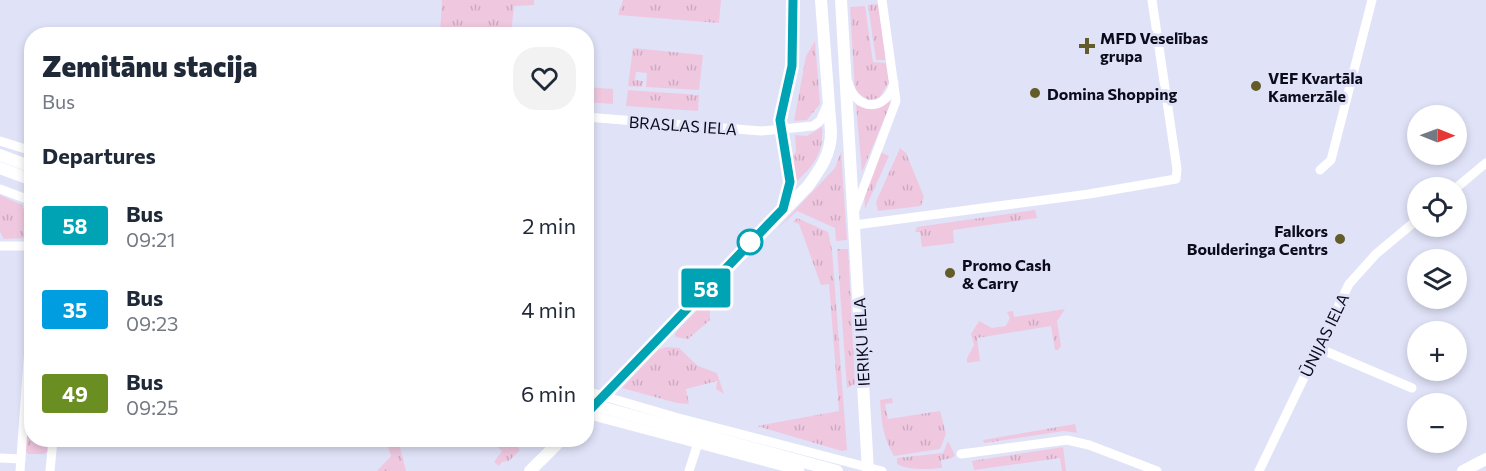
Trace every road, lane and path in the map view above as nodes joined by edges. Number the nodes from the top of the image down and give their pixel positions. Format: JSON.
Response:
{"nodes":[{"id":1,"x":793,"y":0,"type":"edge"},
{"id":2,"x":820,"y":0,"type":"edge"},
{"id":3,"x":842,"y":0,"type":"edge"},
{"id":4,"x":882,"y":0,"type":"edge"},
{"id":5,"x":1152,"y":0,"type":"edge"},
{"id":6,"x":1372,"y":0,"type":"edge"},
{"id":7,"x":848,"y":78,"type":"junction"},
{"id":8,"x":894,"y":80,"type":"junction"},
{"id":9,"x":829,"y":101,"type":"junction"},
{"id":10,"x":594,"y":118,"type":"edge"},
{"id":11,"x":780,"y":129,"type":"junction"},
{"id":12,"x":0,"y":141,"type":"edge"},
{"id":13,"x":24,"y":149,"type":"edge"},
{"id":14,"x":0,"y":155,"type":"edge"},
{"id":15,"x":24,"y":163,"type":"edge"},
{"id":16,"x":1486,"y":163,"type":"edge"},
{"id":17,"x":0,"y":168,"type":"edge"},
{"id":18,"x":1320,"y":170,"type":"dead end"},
{"id":19,"x":24,"y":177,"type":"edge"},
{"id":20,"x":1467,"y":179,"type":"edge"},
{"id":21,"x":0,"y":189,"type":"edge"},
{"id":22,"x":24,"y":198,"type":"edge"},
{"id":23,"x":783,"y":209,"type":"junction"},
{"id":24,"x":854,"y":219,"type":"junction"},
{"id":25,"x":1407,"y":229,"type":"edge"},
{"id":26,"x":0,"y":246,"type":"edge"},
{"id":27,"x":24,"y":246,"type":"edge"},
{"id":28,"x":1318,"y":348,"type":"junction"},
{"id":29,"x":1412,"y":388,"type":"dead end"},
{"id":30,"x":594,"y":394,"type":"edge"},
{"id":31,"x":603,"y":397,"type":"junction"},
{"id":32,"x":594,"y":406,"type":"edge"},
{"id":33,"x":594,"y":406,"type":"edge"},
{"id":34,"x":594,"y":416,"type":"edge"},
{"id":35,"x":24,"y":417,"type":"edge"},
{"id":36,"x":698,"y":443,"type":"junction"},
{"id":37,"x":52,"y":447,"type":"edge"},
{"id":38,"x":554,"y":447,"type":"edge"},
{"id":39,"x":961,"y":454,"type":"dead end"},
{"id":40,"x":0,"y":458,"type":"edge"},
{"id":41,"x":21,"y":459,"type":"junction"},
{"id":42,"x":1482,"y":464,"type":"edge"},
{"id":43,"x":868,"y":469,"type":"edge"},
{"id":44,"x":20,"y":471,"type":"edge"},
{"id":45,"x":50,"y":471,"type":"edge"},
{"id":46,"x":530,"y":471,"type":"edge"},
{"id":47,"x":689,"y":471,"type":"edge"},
{"id":48,"x":800,"y":471,"type":"edge"},
{"id":49,"x":837,"y":471,"type":"edge"},
{"id":50,"x":882,"y":471,"type":"edge"},
{"id":51,"x":1157,"y":471,"type":"edge"},
{"id":52,"x":1259,"y":471,"type":"edge"},
{"id":53,"x":1463,"y":471,"type":"edge"}],
"edges":[{"from":1,"to":11,"type":"street"},
{"from":2,"to":9,"type":"main road"},
{"from":3,"to":7,"type":"main road","name":"IERIĶU IELA"},
{"from":4,"to":8,"type":"street","name":"IERIĶU IELA"},
{"from":5,"to":24,"type":"street"},
{"from":6,"to":18,"type":"street"},
{"from":7,"to":8,"type":"street","name":"IERIĶU IELA"},
{"from":7,"to":24,"type":"main road","name":"IERIĶU IELA"},
{"from":8,"to":24,"type":"street","name":"IERIĶU IELA"},
{"from":9,"to":11,"type":"street","name":"BRASLAS IELA"},
{"from":9,"to":23,"type":"main road"},
{"from":10,"to":11,"type":"street","name":"BRASLAS IELA"},
{"from":11,"to":23,"type":"street"},
{"from":12,"to":13,"type":"street"},
{"from":14,"to":15,"type":"main road"},
{"from":16,"to":20,"type":"street"},
{"from":17,"to":19,"type":"main road"},
{"from":21,"to":22,"type":"street"},
{"from":23,"to":31,"type":"main road"},
{"from":24,"to":43,"type":"main road","name":"IERIĶU IELA"},
{"from":25,"to":28,"type":"street","name":"ŪNIJAS IELA"},
{"from":26,"to":27,"type":"street"},
{"from":28,"to":29,"type":"street"},
{"from":28,"to":52,"type":"street","name":"ŪNIJAS IELA"},
{"from":30,"to":31,"type":"street"},
{"from":31,"to":32,"type":"main road"},
{"from":31,"to":43,"type":"street"},
{"from":33,"to":49,"type":"main road"},
{"from":34,"to":36,"type":"street"},
{"from":35,"to":41,"type":"street"},
{"from":36,"to":47,"type":"street"},
{"from":36,"to":48,"type":"street"},
{"from":37,"to":45,"type":"street"},
{"from":38,"to":46,"type":"main road"},
{"from":39,"to":51,"type":"street"},
{"from":40,"to":41,"type":"street"},
{"from":41,"to":44,"type":"street"},
{"from":42,"to":53,"type":"main road"},
{"from":43,"to":50,"type":"street"}]}
